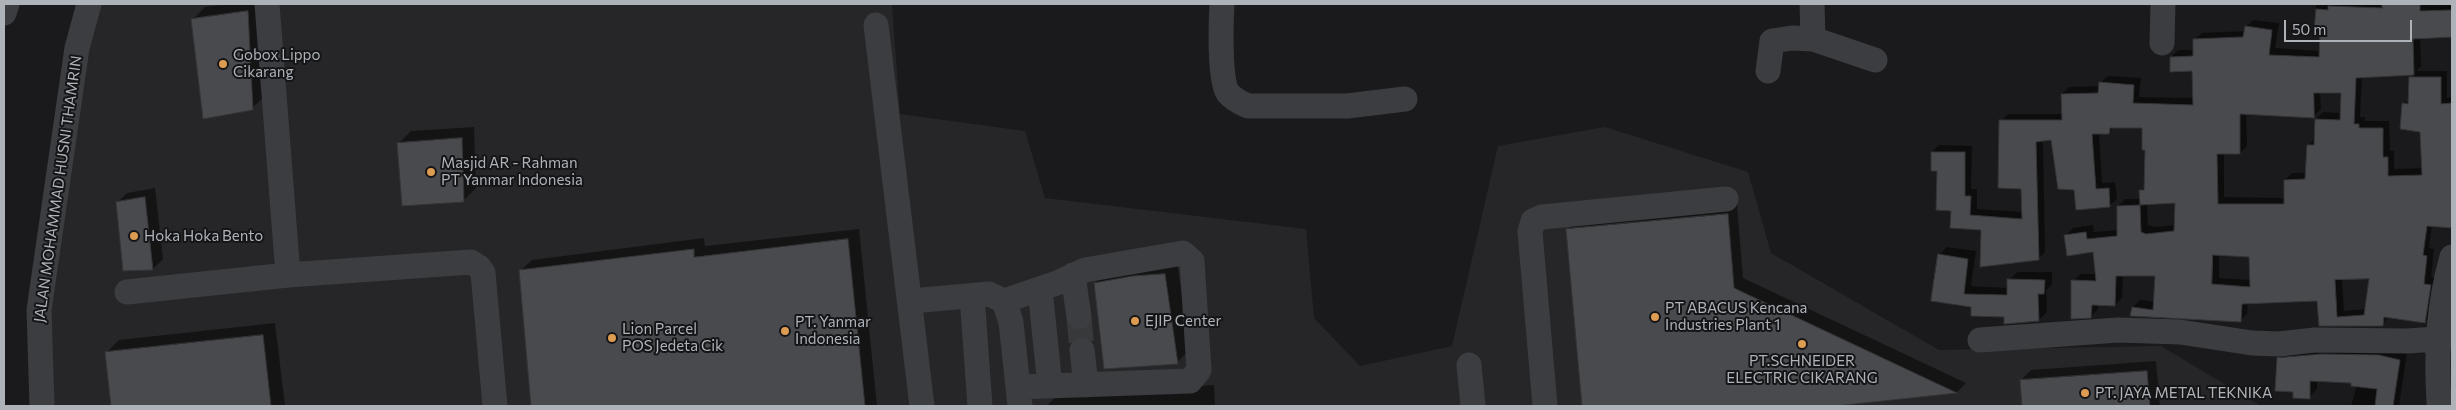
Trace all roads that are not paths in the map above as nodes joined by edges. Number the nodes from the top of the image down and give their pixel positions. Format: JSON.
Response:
{"nodes":[{"id":1,"x":7,"y":4,"type":"edge"},
{"id":2,"x":89,"y":4,"type":"edge"},
{"id":3,"x":267,"y":4,"type":"edge"},
{"id":4,"x":1222,"y":4,"type":"edge"},
{"id":5,"x":1812,"y":4,"type":"edge"},
{"id":6,"x":2163,"y":4,"type":"edge"},
{"id":7,"x":4,"y":14,"type":"edge"},
{"id":8,"x":876,"y":25,"type":"dead end"},
{"id":9,"x":1813,"y":39,"type":"junction"},
{"id":10,"x":2162,"y":44,"type":"dead end"},
{"id":11,"x":1875,"y":60,"type":"dead end"},
{"id":12,"x":1768,"y":71,"type":"dead end"},
{"id":13,"x":1405,"y":100,"type":"dead end"},
{"id":14,"x":1726,"y":199,"type":"dead end"},
{"id":15,"x":2452,"y":258,"type":"edge"},
{"id":16,"x":288,"y":275,"type":"junction"},
{"id":17,"x":1073,"y":275,"type":"junction"},
{"id":18,"x":1040,"y":289,"type":"junction"},
{"id":19,"x":127,"y":292,"type":"dead end"},
{"id":20,"x":972,"y":296,"type":"junction"},
{"id":21,"x":911,"y":301,"type":"junction"},
{"id":22,"x":1004,"y":301,"type":"junction"},
{"id":23,"x":1079,"y":317,"type":"tunnel mouth"},
{"id":24,"x":2445,"y":338,"type":"edge"},
{"id":25,"x":1980,"y":340,"type":"dead end"},
{"id":26,"x":1082,"y":350,"type":"tunnel mouth"},
{"id":27,"x":1468,"y":365,"type":"dead end"},
{"id":28,"x":1086,"y":385,"type":"junction"},
{"id":29,"x":1050,"y":386,"type":"junction"},
{"id":30,"x":1019,"y":397,"type":"edge"},
{"id":31,"x":2439,"y":402,"type":"dead end"},
{"id":32,"x":42,"y":406,"type":"edge"},
{"id":33,"x":494,"y":406,"type":"edge"},
{"id":34,"x":922,"y":406,"type":"edge"},
{"id":35,"x":980,"y":406,"type":"edge"},
{"id":36,"x":1473,"y":406,"type":"edge"},
{"id":37,"x":1545,"y":406,"type":"edge"}],
"edges":[{"from":1,"to":7,"type":"street"},
{"from":2,"to":32,"type":"street","name":"JALAN MOHAMMAD HUSNI THAMRIN"},
{"from":3,"to":16,"type":"street"},
{"from":4,"to":13,"type":"street"},
{"from":5,"to":9,"type":"street"},
{"from":6,"to":10,"type":"street"},
{"from":8,"to":21,"type":"street"},
{"from":9,"to":11,"type":"street"},
{"from":9,"to":12,"type":"street"},
{"from":14,"to":37,"type":"street"},
{"from":15,"to":24,"type":"street"},
{"from":16,"to":19,"type":"street"},
{"from":16,"to":33,"type":"street"},
{"from":17,"to":18,"type":"street"},
{"from":17,"to":23,"type":"street"},
{"from":17,"to":28,"type":"street"},
{"from":18,"to":22,"type":"street"},
{"from":18,"to":29,"type":"street"},
{"from":20,"to":21,"type":"street"},
{"from":20,"to":22,"type":"street"},
{"from":20,"to":35,"type":"street"},
{"from":21,"to":34,"type":"street"},
{"from":22,"to":30,"type":"street"},
{"from":24,"to":25,"type":"street"},
{"from":24,"to":31,"type":"street"},
{"from":26,"to":28,"type":"street"},
{"from":27,"to":36,"type":"street"},
{"from":28,"to":29,"type":"street"},
{"from":29,"to":30,"type":"street"}]}
